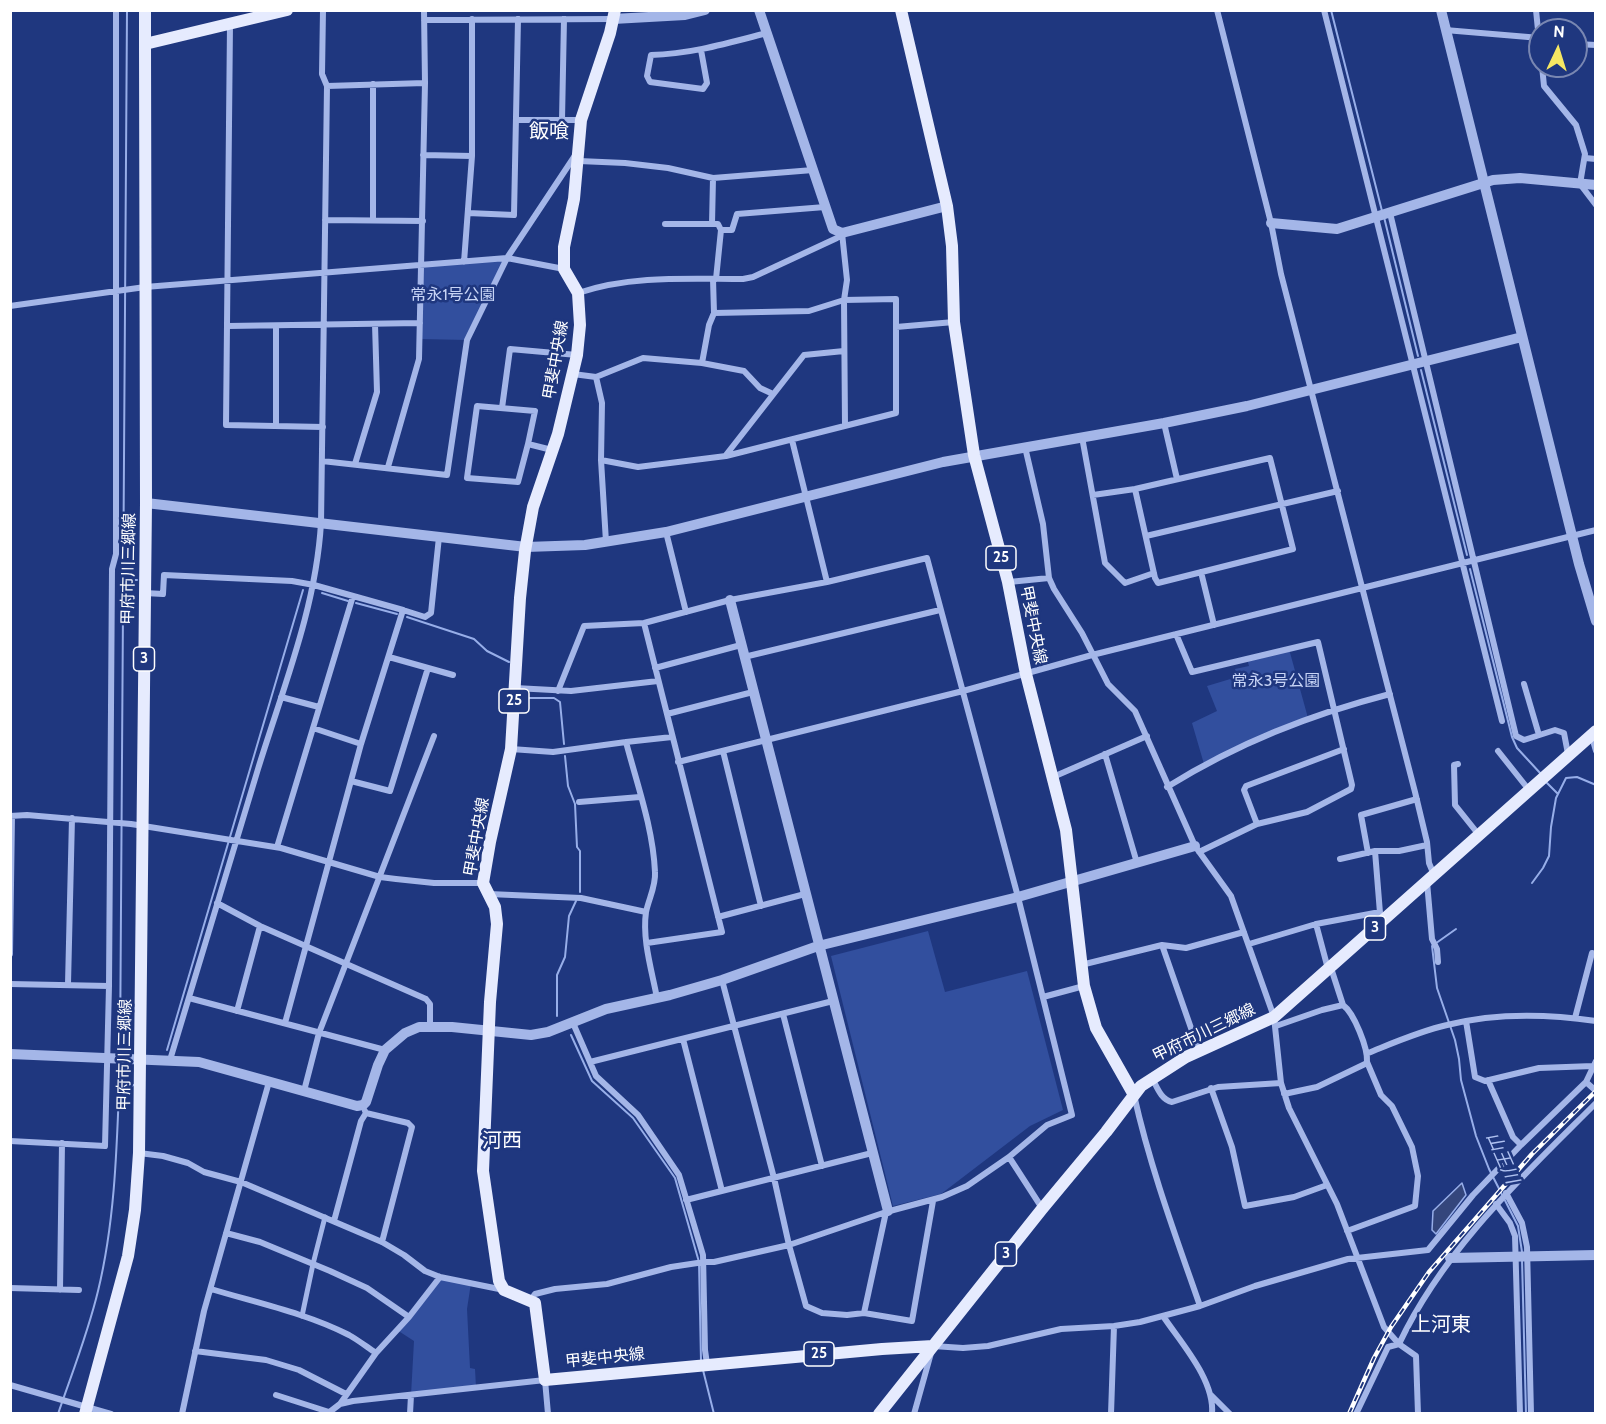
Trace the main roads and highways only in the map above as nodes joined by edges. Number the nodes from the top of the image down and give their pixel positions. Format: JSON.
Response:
{"nodes":[{"id":1,"x":145,"y":10,"type":"edge"},
{"id":2,"x":287,"y":10,"type":"edge"},
{"id":3,"x":901,"y":10,"type":"edge"},
{"id":4,"x":614,"y":15,"type":"edge"},
{"id":5,"x":145,"y":44,"type":"junction"},
{"id":6,"x":1593,"y":733,"type":"edge"},
{"id":7,"x":1134,"y":1095,"type":"junction"},
{"id":8,"x":933,"y":1346,"type":"junction"},
{"id":9,"x":83,"y":1408,"type":"edge"},
{"id":10,"x":879,"y":1413,"type":"edge"}],
"edges":[{"from":1,"to":5,"type":"main road"},
{"from":2,"to":5,"type":"main road"},
{"from":3,"to":7,"type":"main road","name":"甲斐中央線","number":"25"},
{"from":4,"to":8,"type":"main road","name":"甲斐中央線","number":"25"},
{"from":5,"to":9,"type":"main road","name":"甲府市川三郷線","number":"3"},
{"from":6,"to":7,"type":"main road","name":"甲府市川三郷線","number":"3"},
{"from":7,"to":8,"type":"main road","name":"甲府市川三郷線","number":"3"},
{"from":8,"to":10,"type":"main road","name":"甲府市川三郷線","number":"3"}]}
